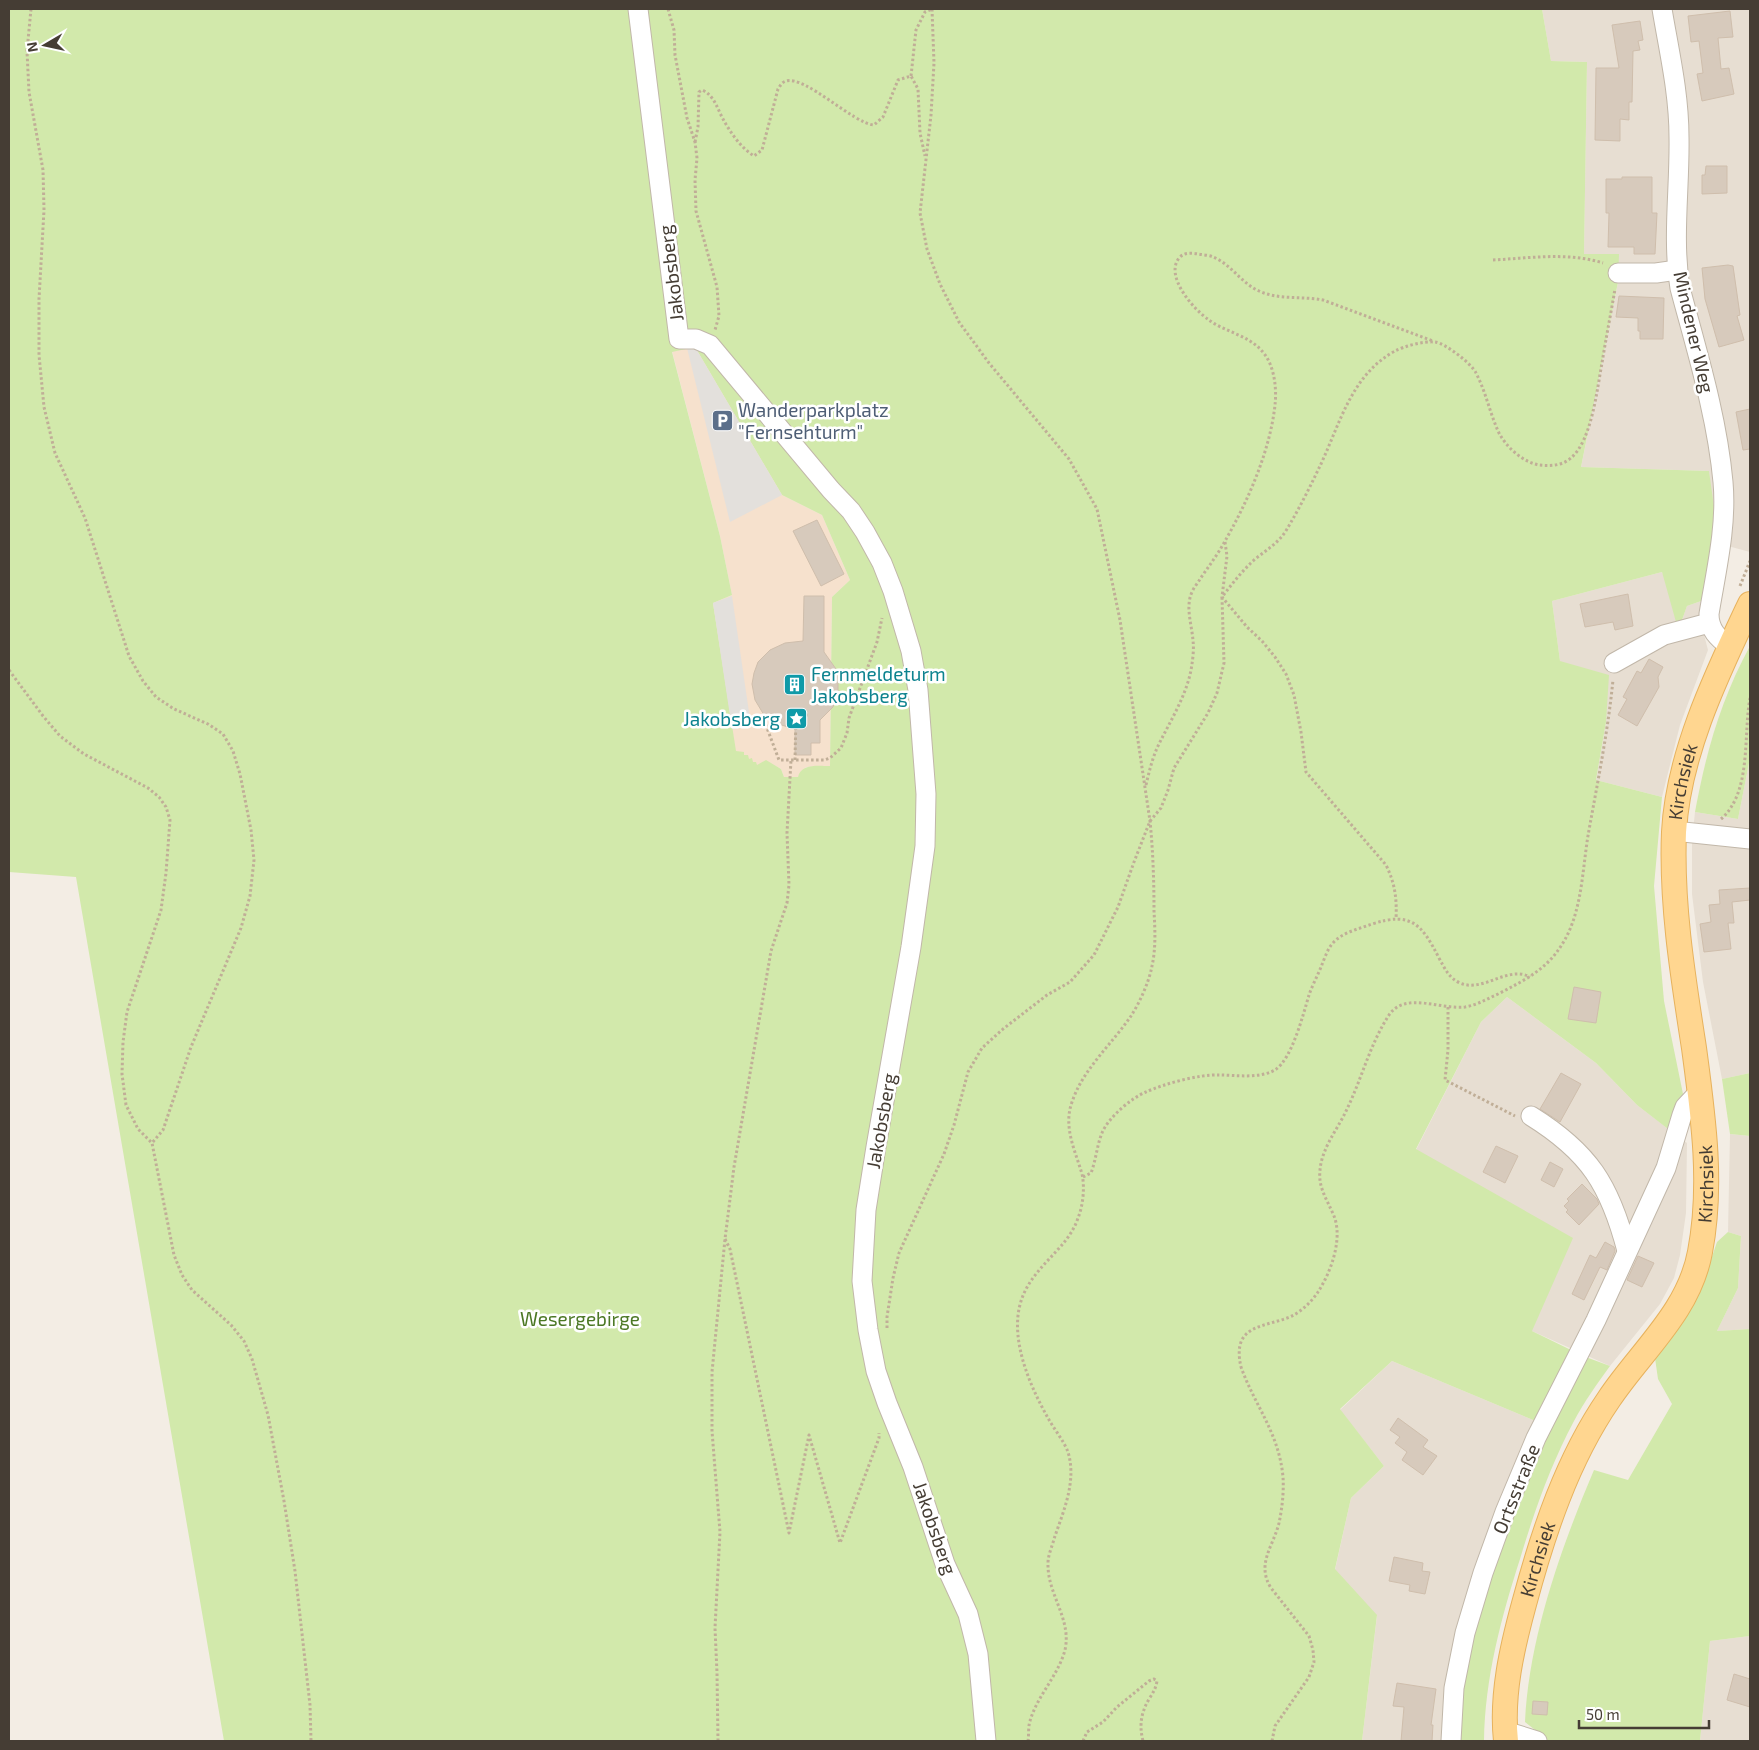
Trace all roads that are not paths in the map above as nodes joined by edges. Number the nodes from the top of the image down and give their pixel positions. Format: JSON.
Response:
{"nodes":[{"id":1,"x":638,"y":9,"type":"edge"},
{"id":2,"x":1662,"y":9,"type":"edge"},
{"id":3,"x":1677,"y":270,"type":"junction"},
{"id":4,"x":1618,"y":273,"type":"road end"},
{"id":5,"x":1750,"y":604,"type":"edge"},
{"id":6,"x":1709,"y":622,"type":"junction"},
{"id":7,"x":1730,"y":647,"type":"junction"},
{"id":8,"x":1614,"y":663,"type":"road end"},
{"id":9,"x":1674,"y":831,"type":"junction"},
{"id":10,"x":1750,"y":839,"type":"edge"},
{"id":11,"x":1700,"y":1091,"type":"junction"},
{"id":12,"x":1530,"y":1116,"type":"road end"},
{"id":13,"x":1627,"y":1251,"type":"junction"},
{"id":14,"x":1505,"y":1736,"type":"edge"},
{"id":15,"x":986,"y":1741,"type":"edge"},
{"id":16,"x":1451,"y":1741,"type":"edge"},
{"id":17,"x":1537,"y":1741,"type":"edge"}],
"edges":[{"from":1,"to":15,"type":"street","name":"Jakobsberg"},
{"from":2,"to":3,"type":"street","name":"Mindener Weg"},
{"from":3,"to":4,"type":"street"},
{"from":3,"to":6,"type":"street","name":"Mindener Weg"},
{"from":5,"to":7,"type":"main road","name":"Kirchsiek"},
{"from":6,"to":7,"type":"street"},
{"from":6,"to":8,"type":"street"},
{"from":7,"to":9,"type":"main road","name":"Kirchsiek"},
{"from":9,"to":10,"type":"street"},
{"from":9,"to":11,"type":"main road","name":"Kirchsiek"},
{"from":11,"to":13,"type":"street","name":"Ortsstraße"},
{"from":11,"to":14,"type":"main road","name":"Kirchsiek"},
{"from":12,"to":13,"type":"street"},
{"from":13,"to":16,"type":"street","name":"Ortsstraße"},
{"from":14,"to":17,"type":"street","name":"Kirchsiek"}]}
